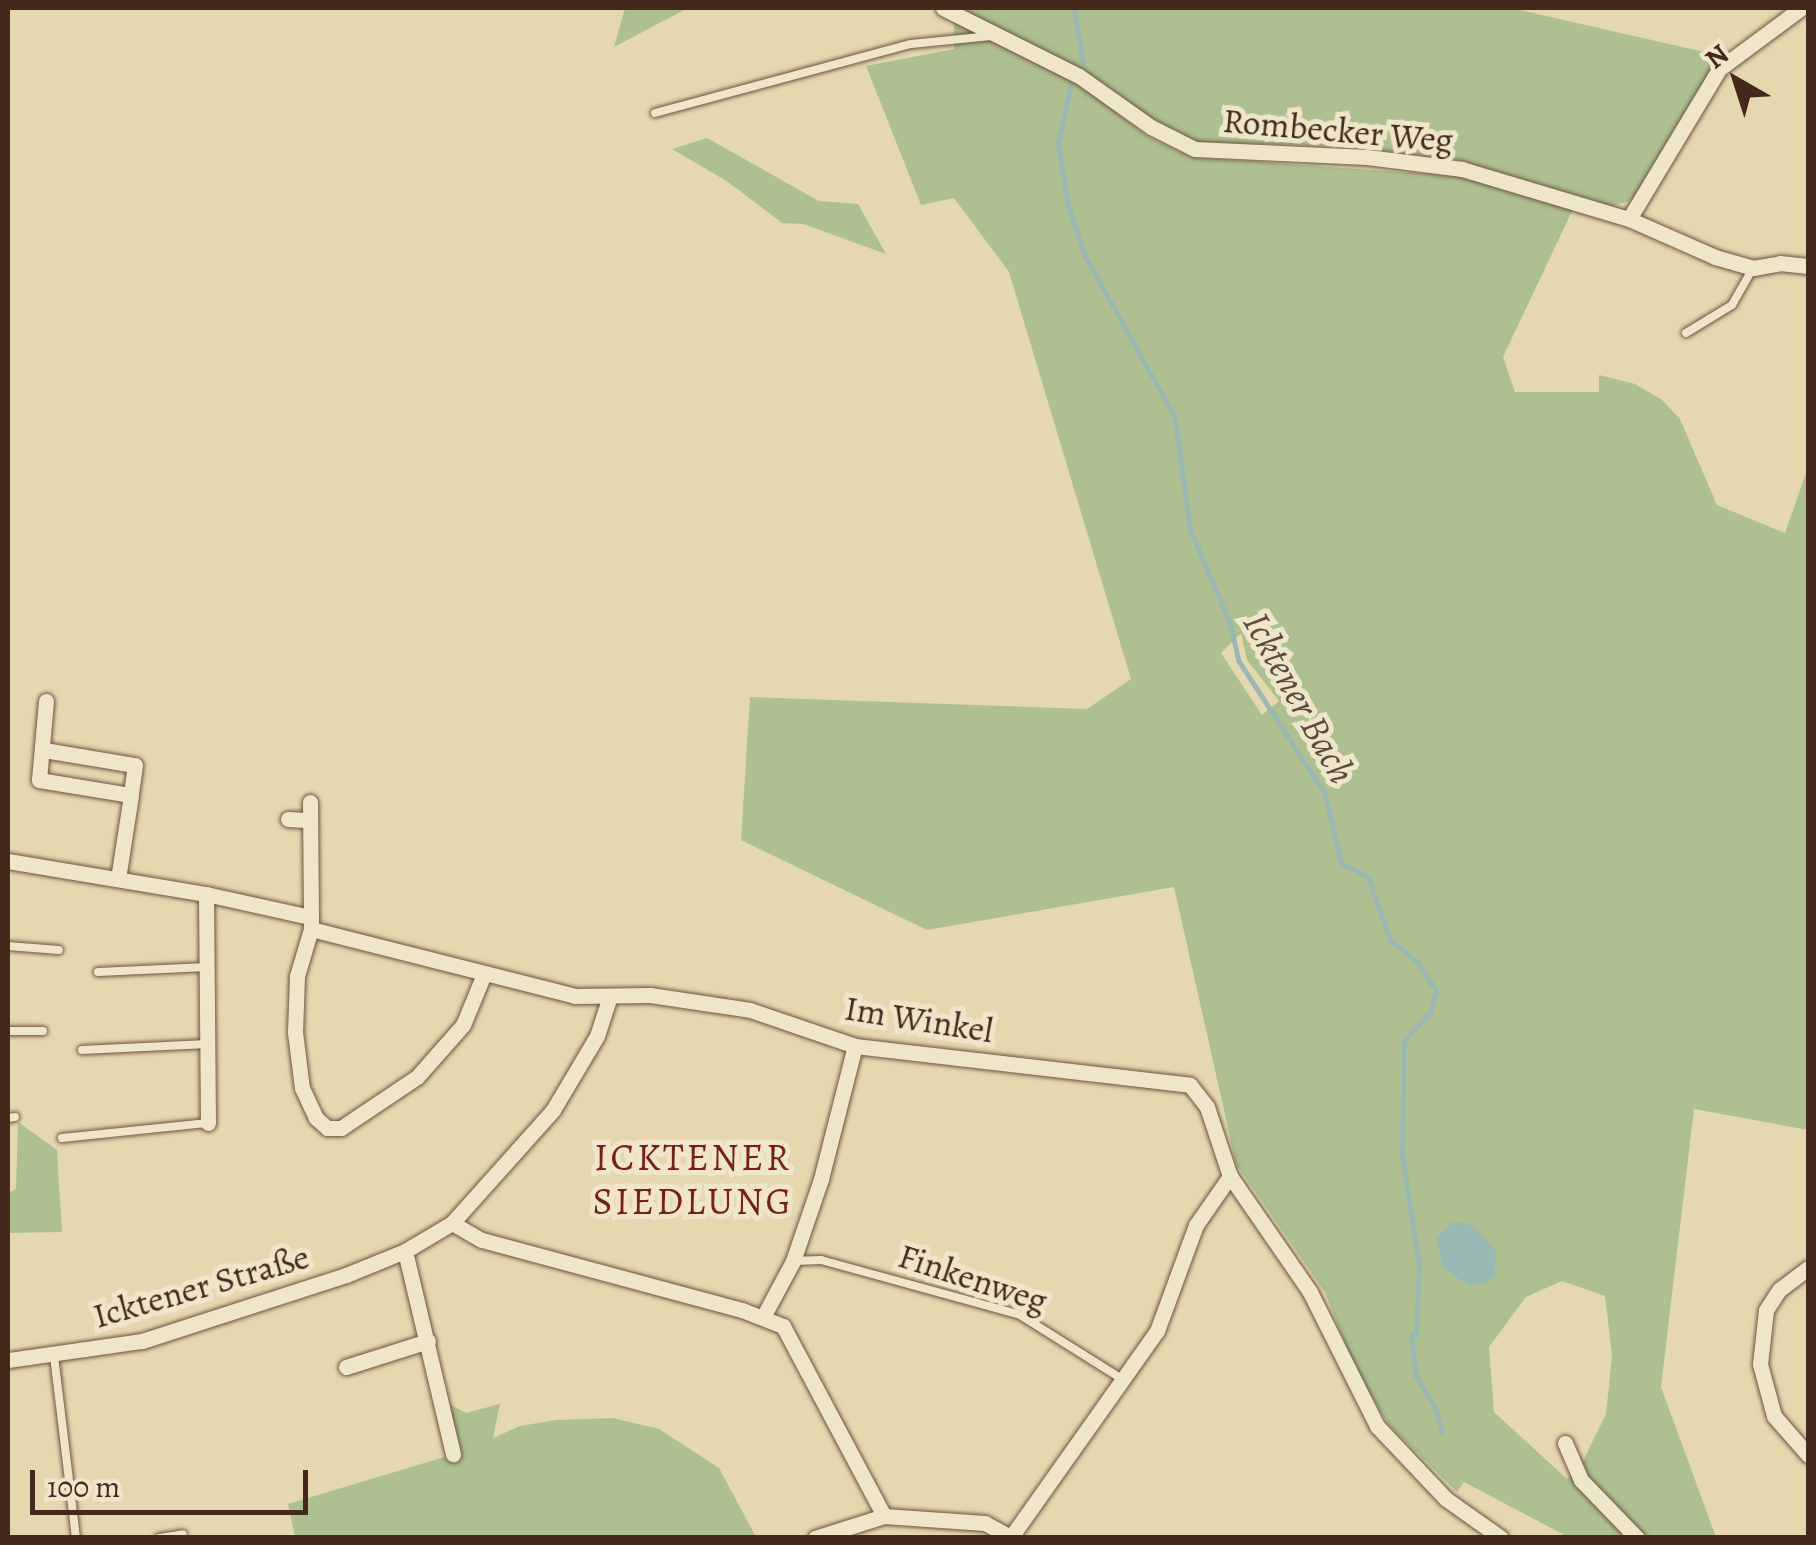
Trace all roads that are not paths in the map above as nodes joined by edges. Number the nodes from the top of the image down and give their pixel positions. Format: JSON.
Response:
{"nodes":[{"id":1,"x":943,"y":8,"type":"edge"},
{"id":2,"x":1801,"y":8,"type":"edge"},
{"id":3,"x":1002,"y":36,"type":"junction"},
{"id":4,"x":655,"y":113,"type":"dead end"},
{"id":5,"x":1629,"y":219,"type":"junction"},
{"id":6,"x":1808,"y":266,"type":"edge"},
{"id":7,"x":1752,"y":268,"type":"junction"},
{"id":8,"x":1686,"y":334,"type":"dead end"},
{"id":9,"x":46,"y":700,"type":"dead end"},
{"id":10,"x":44,"y":750,"type":"junction"},
{"id":11,"x":131,"y":795,"type":"junction"},
{"id":12,"x":310,"y":802,"type":"dead end"},
{"id":13,"x":288,"y":820,"type":"dead end"},
{"id":14,"x":310,"y":820,"type":"junction"},
{"id":15,"x":8,"y":861,"type":"edge"},
{"id":16,"x":118,"y":879,"type":"junction"},
{"id":17,"x":206,"y":894,"type":"junction"},
{"id":18,"x":310,"y":923,"type":"junction"},
{"id":19,"x":8,"y":946,"type":"edge"},
{"id":20,"x":60,"y":950,"type":"dead end"},
{"id":21,"x":208,"y":967,"type":"junction"},
{"id":22,"x":98,"y":972,"type":"dead end"},
{"id":23,"x":484,"y":974,"type":"junction"},
{"id":24,"x":609,"y":998,"type":"junction"},
{"id":25,"x":8,"y":1031,"type":"edge"},
{"id":26,"x":43,"y":1031,"type":"dead end"},
{"id":27,"x":208,"y":1044,"type":"junction"},
{"id":28,"x":855,"y":1046,"type":"junction"},
{"id":29,"x":82,"y":1050,"type":"dead end"},
{"id":30,"x":208,"y":1123,"type":"joint"},
{"id":31,"x":62,"y":1138,"type":"dead end"},
{"id":32,"x":1230,"y":1176,"type":"junction"},
{"id":33,"x":452,"y":1223,"type":"junction"},
{"id":34,"x":406,"y":1251,"type":"junction"},
{"id":35,"x":793,"y":1261,"type":"junction"},
{"id":36,"x":1808,"y":1268,"type":"edge"},
{"id":37,"x":763,"y":1316,"type":"junction"},
{"id":38,"x":428,"y":1341,"type":"junction"},
{"id":39,"x":54,"y":1356,"type":"junction"},
{"id":40,"x":8,"y":1360,"type":"edge"},
{"id":41,"x":346,"y":1367,"type":"dead end"},
{"id":42,"x":1124,"y":1380,"type":"junction"},
{"id":43,"x":1564,"y":1443,"type":"dead end"},
{"id":44,"x":453,"y":1454,"type":"dead end"},
{"id":45,"x":1808,"y":1455,"type":"edge"},
{"id":46,"x":884,"y":1516,"type":"junction"},
{"id":47,"x":183,"y":1534,"type":"dead end"},
{"id":48,"x":1011,"y":1537,"type":"edge"},
{"id":49,"x":76,"y":1538,"type":"edge"},
{"id":50,"x":158,"y":1538,"type":"edge"},
{"id":51,"x":815,"y":1538,"type":"edge"},
{"id":52,"x":1501,"y":1538,"type":"edge"},
{"id":53,"x":1637,"y":1538,"type":"edge"}],
"edges":[{"from":1,"to":3,"type":"street","name":"Rombecker Weg"},
{"from":2,"to":5,"type":"street"},
{"from":3,"to":4,"type":"lane"},
{"from":3,"to":5,"type":"street","name":"Rombecker Weg"},
{"from":5,"to":7,"type":"street","name":"Rombecker Weg"},
{"from":6,"to":7,"type":"street","name":"Rombecker Weg"},
{"from":7,"to":8,"type":"lane"},
{"from":9,"to":10,"type":"street"},
{"from":10,"to":11,"type":"street"},
{"from":10,"to":11,"type":"street"},
{"from":11,"to":16,"type":"street"},
{"from":12,"to":14,"type":"street"},
{"from":13,"to":14,"type":"street"},
{"from":14,"to":18,"type":"street"},
{"from":15,"to":16,"type":"street","name":"Im Winkel"},
{"from":16,"to":17,"type":"street","name":"Im Winkel"},
{"from":17,"to":18,"type":"street","name":"Im Winkel"},
{"from":17,"to":21,"type":"street"},
{"from":18,"to":23,"type":"street","name":"Im Winkel"},
{"from":18,"to":23,"type":"street"},
{"from":19,"to":20,"type":"lane"},
{"from":21,"to":22,"type":"lane"},
{"from":21,"to":27,"type":"street"},
{"from":23,"to":24,"type":"street","name":"Im Winkel"},
{"from":24,"to":28,"type":"street","name":"Im Winkel"},
{"from":24,"to":33,"type":"street","name":"Icktener Straße"},
{"from":25,"to":26,"type":"lane"},
{"from":27,"to":29,"type":"lane"},
{"from":27,"to":30,"type":"street"},
{"from":28,"to":32,"type":"street","name":"Im Winkel"},
{"from":28,"to":35,"type":"street"},
{"from":30,"to":31,"type":"lane"},
{"from":32,"to":42,"type":"street"},
{"from":32,"to":52,"type":"street"},
{"from":33,"to":34,"type":"street","name":"Icktener Straße"},
{"from":33,"to":37,"type":"street"},
{"from":34,"to":38,"type":"street"},
{"from":34,"to":39,"type":"street","name":"Icktener Straße"},
{"from":35,"to":37,"type":"street"},
{"from":35,"to":42,"type":"lane","name":"Finkenweg"},
{"from":36,"to":45,"type":"street"},
{"from":37,"to":46,"type":"street"},
{"from":38,"to":41,"type":"street"},
{"from":38,"to":44,"type":"street"},
{"from":39,"to":40,"type":"street","name":"Icktener Straße"},
{"from":39,"to":49,"type":"lane"},
{"from":42,"to":48,"type":"street"},
{"from":43,"to":53,"type":"street"},
{"from":46,"to":48,"type":"street"},
{"from":46,"to":51,"type":"street"},
{"from":47,"to":50,"type":"lane"}]}
